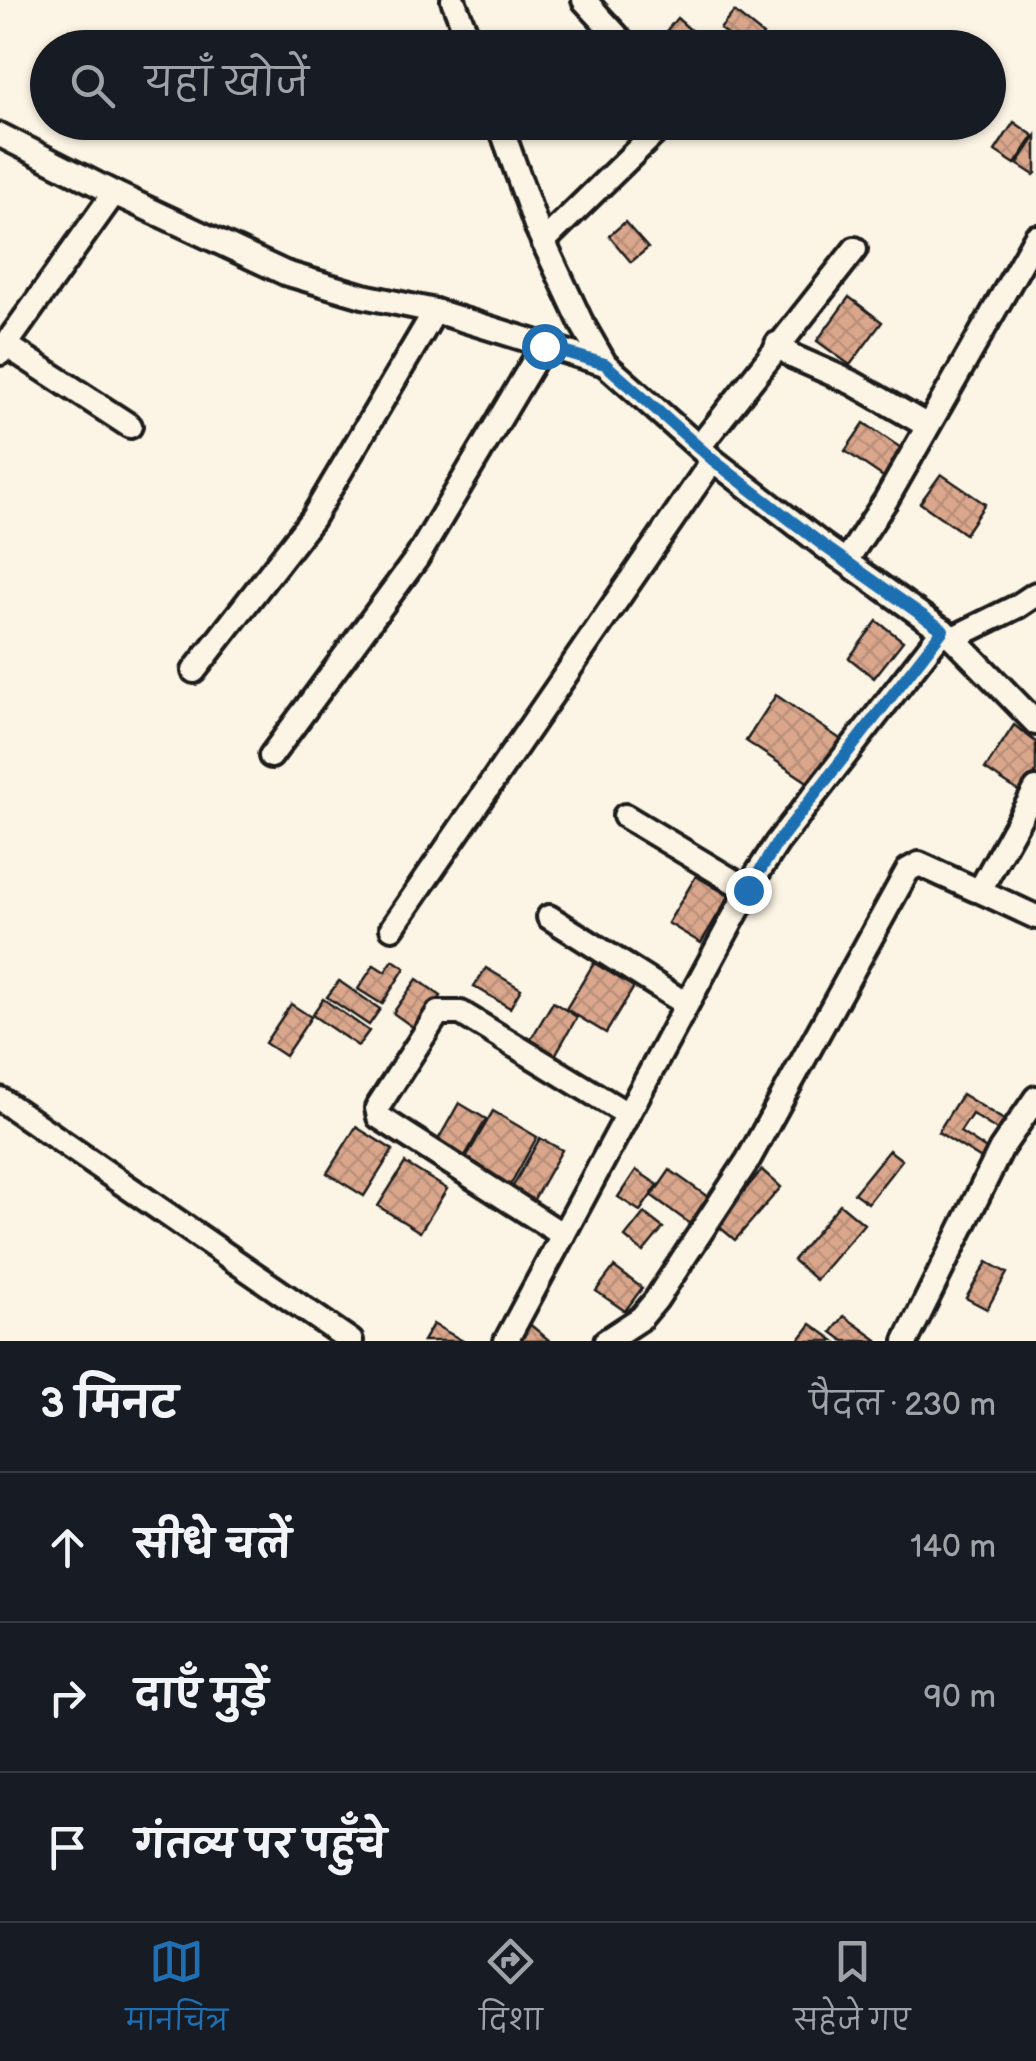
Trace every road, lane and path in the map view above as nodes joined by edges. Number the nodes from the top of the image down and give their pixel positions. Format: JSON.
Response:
{"nodes":[{"id":1,"x":453,"y":0,"type":"edge"},
{"id":2,"x":584,"y":0,"type":"edge"},
{"id":3,"x":608,"y":9,"type":"edge"},
{"id":4,"x":465,"y":30,"type":"edge"},
{"id":5,"x":0,"y":135,"type":"edge"},
{"id":6,"x":506,"y":140,"type":"edge"},
{"id":7,"x":648,"y":140,"type":"edge"},
{"id":8,"x":114,"y":193,"type":"junction"},
{"id":9,"x":1036,"y":236,"type":"edge"},
{"id":10,"x":544,"y":242,"type":"junction"},
{"id":11,"x":855,"y":249,"type":"dead end"},
{"id":12,"x":434,"y":311,"type":"junction"},
{"id":13,"x":777,"y":344,"type":"junction"},
{"id":14,"x":544,"y":346,"type":"junction"},
{"id":15,"x":3,"y":349,"type":"edge"},
{"id":16,"x":605,"y":364,"type":"junction"},
{"id":17,"x":926,"y":425,"type":"junction"},
{"id":18,"x":130,"y":426,"type":"dead end"},
{"id":19,"x":706,"y":454,"type":"junction"},
{"id":20,"x":846,"y":561,"type":"junction"},
{"id":21,"x":1036,"y":594,"type":"edge"},
{"id":22,"x":948,"y":634,"type":"junction"},
{"id":23,"x":194,"y":671,"type":"dead end"},
{"id":24,"x":1036,"y":723,"type":"edge"},
{"id":25,"x":270,"y":756,"type":"dead end"},
{"id":26,"x":1036,"y":788,"type":"edge"},
{"id":27,"x":626,"y":816,"type":"dead end"},
{"id":28,"x":748,"y":890,"type":"junction"},
{"id":29,"x":978,"y":890,"type":"junction"},
{"id":30,"x":549,"y":917,"type":"dead end"},
{"id":31,"x":1036,"y":918,"type":"edge"},
{"id":32,"x":392,"y":928,"type":"dead end"},
{"id":33,"x":686,"y":1004,"type":"junction"},
{"id":34,"x":1036,"y":1098,"type":"edge"},
{"id":35,"x":0,"y":1099,"type":"edge"},
{"id":36,"x":627,"y":1114,"type":"junction"},
{"id":37,"x":563,"y":1235,"type":"junction"},
{"id":38,"x":351,"y":1341,"type":"edge"},
{"id":39,"x":506,"y":1341,"type":"edge"},
{"id":40,"x":606,"y":1341,"type":"edge"},
{"id":41,"x":906,"y":1341,"type":"edge"}],
"edges":[{"from":1,"to":4,"type":"street"},
{"from":2,"to":3,"type":"street"},
{"from":5,"to":8,"type":"street"},
{"from":6,"to":10,"type":"street"},
{"from":7,"to":10,"type":"street"},
{"from":8,"to":12,"type":"street"},
{"from":8,"to":15,"type":"street"},
{"from":9,"to":17,"type":"street"},
{"from":10,"to":16,"type":"street"},
{"from":11,"to":13,"type":"street"},
{"from":12,"to":14,"type":"street"},
{"from":12,"to":23,"type":"street"},
{"from":13,"to":17,"type":"street"},
{"from":13,"to":19,"type":"street"},
{"from":14,"to":16,"type":"street"},
{"from":14,"to":25,"type":"street"},
{"from":15,"to":18,"type":"street"},
{"from":16,"to":19,"type":"street"},
{"from":17,"to":20,"type":"street"},
{"from":19,"to":20,"type":"street"},
{"from":19,"to":32,"type":"street"},
{"from":20,"to":22,"type":"street"},
{"from":21,"to":22,"type":"street"},
{"from":22,"to":24,"type":"street"},
{"from":22,"to":28,"type":"street"},
{"from":26,"to":29,"type":"street"},
{"from":27,"to":28,"type":"street"},
{"from":28,"to":33,"type":"street"},
{"from":29,"to":31,"type":"street"},
{"from":29,"to":40,"type":"street"},
{"from":30,"to":33,"type":"street"},
{"from":33,"to":36,"type":"street"},
{"from":34,"to":41,"type":"street"},
{"from":35,"to":38,"type":"street"},
{"from":36,"to":37,"type":"street"},
{"from":36,"to":37,"type":"street"},
{"from":37,"to":39,"type":"street"}]}
